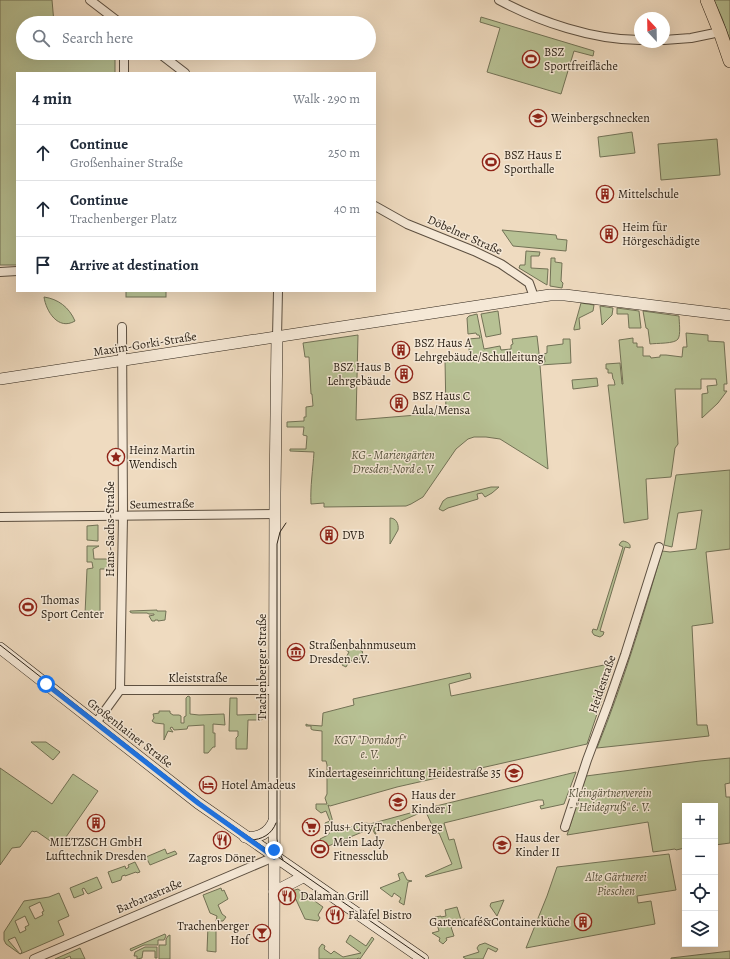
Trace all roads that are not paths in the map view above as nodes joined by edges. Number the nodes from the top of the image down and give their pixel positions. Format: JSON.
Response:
{"nodes":[{"id":1,"x":90,"y":0,"type":"edge"},
{"id":2,"x":499,"y":0,"type":"edge"},
{"id":3,"x":707,"y":0,"type":"edge"},
{"id":4,"x":111,"y":16,"type":"edge"},
{"id":5,"x":720,"y":32,"type":"junction"},
{"id":6,"x":634,"y":40,"type":"edge"},
{"id":7,"x":670,"y":40,"type":"edge"},
{"id":8,"x":124,"y":60,"type":"edge"},
{"id":9,"x":168,"y":60,"type":"edge"},
{"id":10,"x":730,"y":61,"type":"edge"},
{"id":11,"x":124,"y":72,"type":"edge"},
{"id":12,"x":184,"y":72,"type":"edge"},
{"id":13,"x":376,"y":207,"type":"edge"},
{"id":14,"x":16,"y":271,"type":"edge"},
{"id":15,"x":0,"y":272,"type":"edge"},
{"id":16,"x":278,"y":292,"type":"edge"},
{"id":17,"x":534,"y":297,"type":"junction"},
{"id":18,"x":730,"y":315,"type":"edge"},
{"id":19,"x":122,"y":327,"type":"dead end"},
{"id":20,"x":278,"y":337,"type":"junction"},
{"id":21,"x":122,"y":361,"type":"junction"},
{"id":22,"x":0,"y":379,"type":"edge"},
{"id":23,"x":276,"y":514,"type":"junction"},
{"id":24,"x":123,"y":516,"type":"junction"},
{"id":25,"x":0,"y":517,"type":"edge"},
{"id":26,"x":659,"y":548,"type":"dead end"},
{"id":27,"x":0,"y":648,"type":"edge"},
{"id":28,"x":120,"y":690,"type":"junction"},
{"id":29,"x":275,"y":690,"type":"junction"},
{"id":30,"x":96,"y":723,"type":"junction"},
{"id":31,"x":274,"y":821,"type":"junction"},
{"id":32,"x":566,"y":827,"type":"dead end"},
{"id":33,"x":245,"y":837,"type":"junction"},
{"id":34,"x":274,"y":857,"type":"junction"},
{"id":35,"x":303,"y":877,"type":"junction"},
{"id":36,"x":274,"y":892,"type":"junction"},
{"id":37,"x":34,"y":959,"type":"edge"},
{"id":38,"x":274,"y":959,"type":"edge"},
{"id":39,"x":422,"y":959,"type":"edge"}],
"edges":[{"from":1,"to":4,"type":"street"},
{"from":2,"to":6,"type":"street"},
{"from":3,"to":5,"type":"main road"},
{"from":5,"to":7,"type":"street"},
{"from":5,"to":10,"type":"main road"},
{"from":8,"to":11,"type":"street"},
{"from":9,"to":12,"type":"street"},
{"from":13,"to":17,"type":"street","name":"Döbelner Straße"},
{"from":14,"to":15,"type":"street"},
{"from":16,"to":20,"type":"street"},
{"from":17,"to":18,"type":"street","name":"Maxim-Gorki-Straße"},
{"from":17,"to":20,"type":"street","name":"Maxim-Gorki-Straße"},
{"from":19,"to":21,"type":"street","name":"Hans-Sachs-Straße"},
{"from":20,"to":21,"type":"street","name":"Maxim-Gorki-Straße"},
{"from":20,"to":23,"type":"street","name":"Trachenberger Straße"},
{"from":21,"to":22,"type":"street","name":"Maxim-Gorki-Straße"},
{"from":21,"to":24,"type":"street","name":"Hans-Sachs-Straße"},
{"from":23,"to":24,"type":"street","name":"Seumestraße"},
{"from":23,"to":29,"type":"street","name":"Trachenberger Straße"},
{"from":24,"to":25,"type":"street","name":"Seumestraße"},
{"from":24,"to":28,"type":"street","name":"Hans-Sachs-Straße"},
{"from":26,"to":32,"type":"street","name":"Heidestraße"},
{"from":27,"to":30,"type":"street","name":"Großenhainer Straße"},
{"from":28,"to":29,"type":"street","name":"Kleiststraße"},
{"from":28,"to":30,"type":"street"},
{"from":29,"to":31,"type":"street","name":"Trachenberger Straße"},
{"from":30,"to":33,"type":"street","name":"Großenhainer Straße"},
{"from":31,"to":33,"type":"street"},
{"from":31,"to":34,"type":"street","name":"Trachenberger Straße"},
{"from":33,"to":34,"type":"street","name":"Großenhainer Straße"},
{"from":34,"to":35,"type":"street","name":"Großenhainer Straße"},
{"from":34,"to":36,"type":"street"},
{"from":34,"to":37,"type":"street","name":"Barbarastraße"},
{"from":35,"to":36,"type":"street"},
{"from":35,"to":39,"type":"street"},
{"from":36,"to":38,"type":"street"}]}
